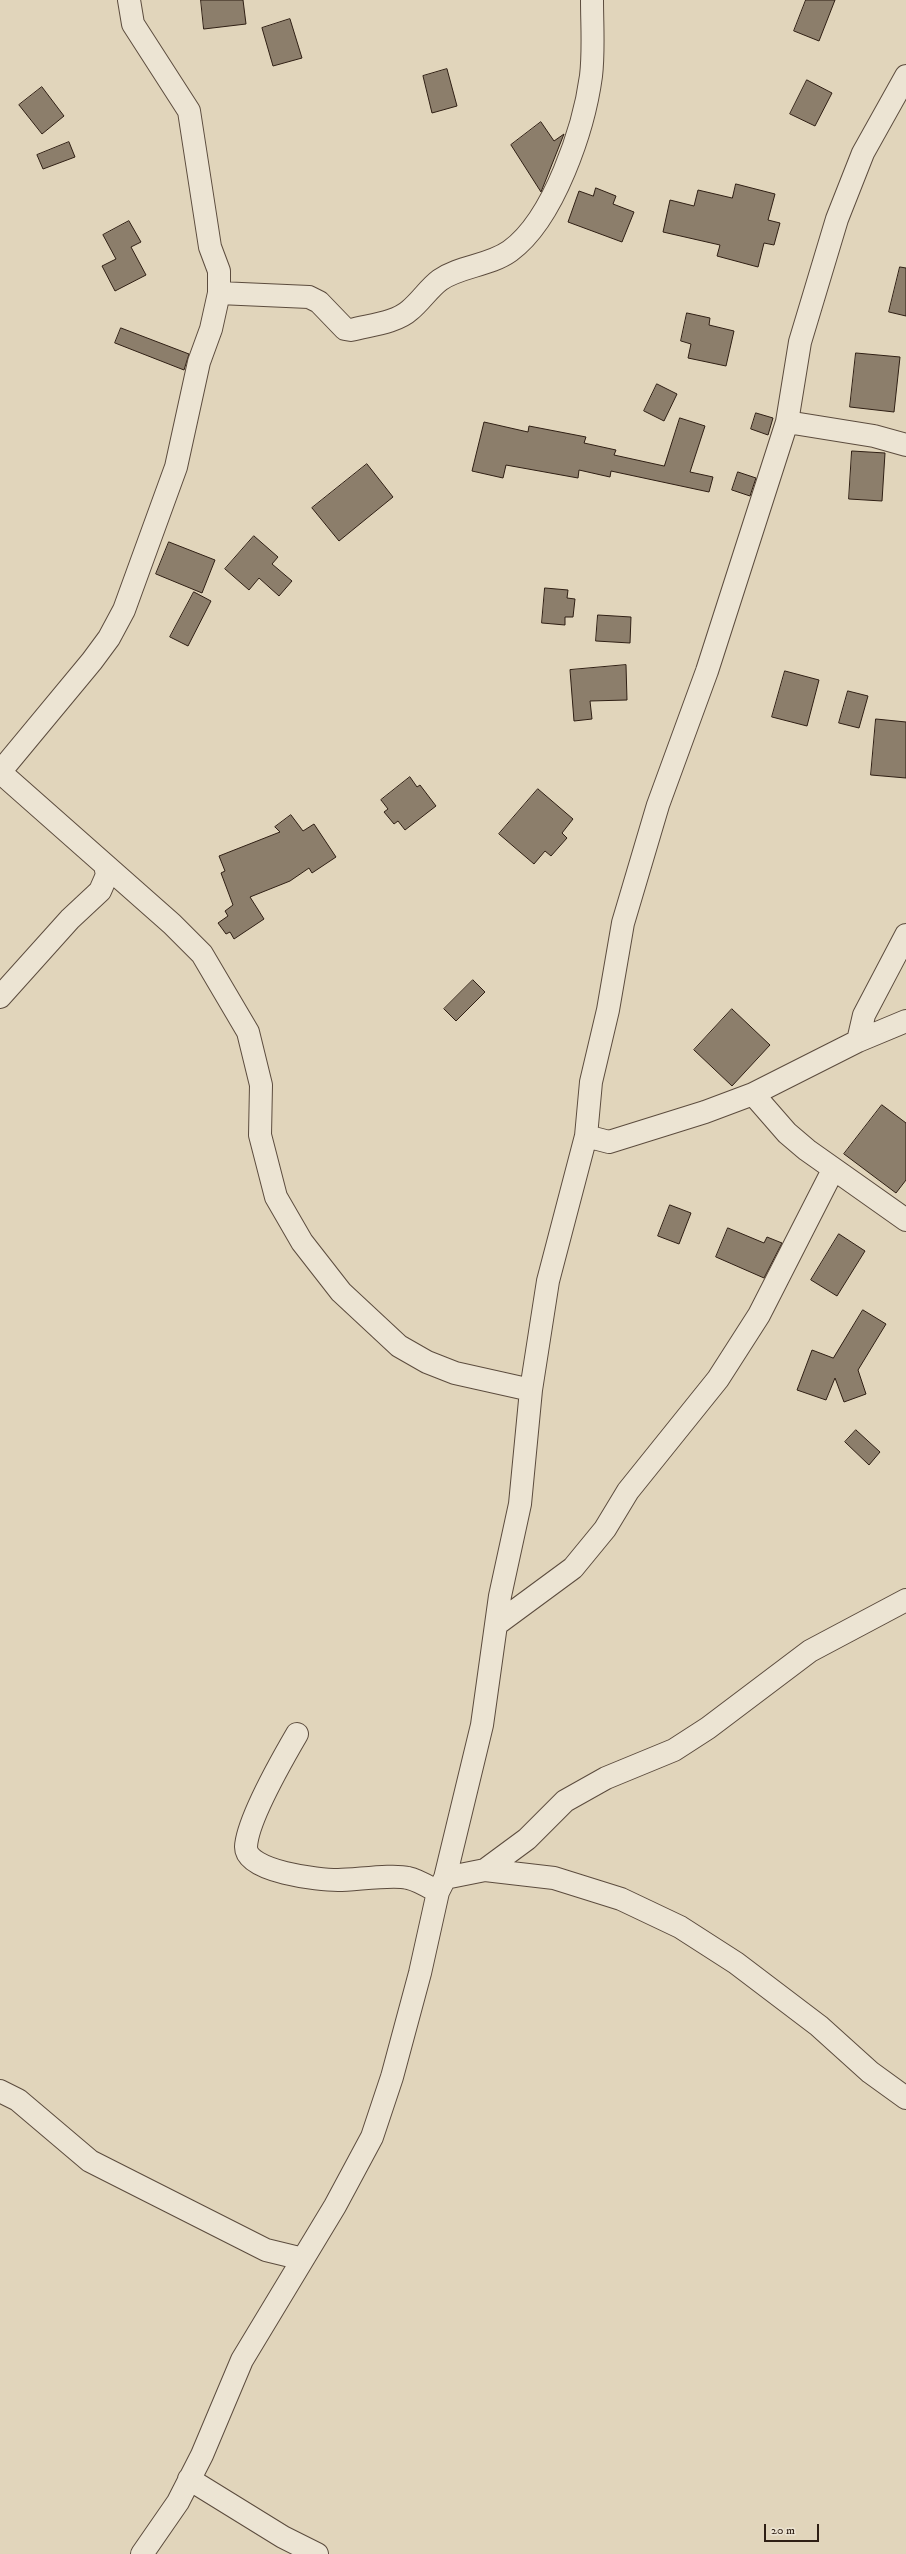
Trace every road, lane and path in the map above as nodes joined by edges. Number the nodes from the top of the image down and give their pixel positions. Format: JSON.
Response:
{"nodes":[{"id":1,"x":129,"y":0,"type":"edge"},
{"id":2,"x":592,"y":0,"type":"edge"},
{"id":3,"x":906,"y":76,"type":"edge"},
{"id":4,"x":219,"y":293,"type":"junction"},
{"id":5,"x":787,"y":422,"type":"junction"},
{"id":6,"x":906,"y":445,"type":"edge"},
{"id":7,"x":0,"y":772,"type":"edge"},
{"id":8,"x":105,"y":865,"type":"junction"},
{"id":9,"x":906,"y":935,"type":"edge"},
{"id":10,"x":0,"y":996,"type":"edge"},
{"id":11,"x":906,"y":1021,"type":"edge"},
{"id":12,"x":858,"y":1041,"type":"junction"},
{"id":13,"x":753,"y":1094,"type":"junction"},
{"id":14,"x":586,"y":1136,"type":"junction"},
{"id":15,"x":833,"y":1170,"type":"junction"},
{"id":16,"x":906,"y":1220,"type":"edge"},
{"id":17,"x":531,"y":1390,"type":"junction"},
{"id":18,"x":906,"y":1600,"type":"edge"},
{"id":19,"x":496,"y":1624,"type":"junction"},
{"id":20,"x":297,"y":1734,"type":"dead end"},
{"id":21,"x":485,"y":1870,"type":"junction"},
{"id":22,"x":442,"y":1885,"type":"junction"},
{"id":23,"x":0,"y":2091,"type":"edge"},
{"id":24,"x":906,"y":2098,"type":"edge"},
{"id":25,"x":303,"y":2259,"type":"junction"},
{"id":26,"x":189,"y":2479,"type":"junction"},
{"id":27,"x":142,"y":2554,"type":"edge"},
{"id":28,"x":317,"y":2554,"type":"edge"}],
"edges":[{"from":1,"to":4,"type":"street"},
{"from":2,"to":4,"type":"street"},
{"from":3,"to":5,"type":"street"},
{"from":4,"to":7,"type":"street"},
{"from":5,"to":6,"type":"street"},
{"from":5,"to":14,"type":"street"},
{"from":7,"to":8,"type":"street"},
{"from":8,"to":10,"type":"street"},
{"from":8,"to":17,"type":"street"},
{"from":9,"to":12,"type":"street"},
{"from":11,"to":12,"type":"street"},
{"from":12,"to":13,"type":"street"},
{"from":13,"to":14,"type":"street"},
{"from":13,"to":15,"type":"street"},
{"from":14,"to":17,"type":"street"},
{"from":15,"to":16,"type":"street"},
{"from":15,"to":19,"type":"street"},
{"from":17,"to":19,"type":"street"},
{"from":18,"to":21,"type":"street"},
{"from":19,"to":22,"type":"street"},
{"from":20,"to":22,"type":"street"},
{"from":21,"to":22,"type":"street"},
{"from":21,"to":24,"type":"street"},
{"from":22,"to":25,"type":"street"},
{"from":23,"to":25,"type":"street"},
{"from":25,"to":26,"type":"street"},
{"from":26,"to":27,"type":"street"},
{"from":26,"to":28,"type":"street"}]}
